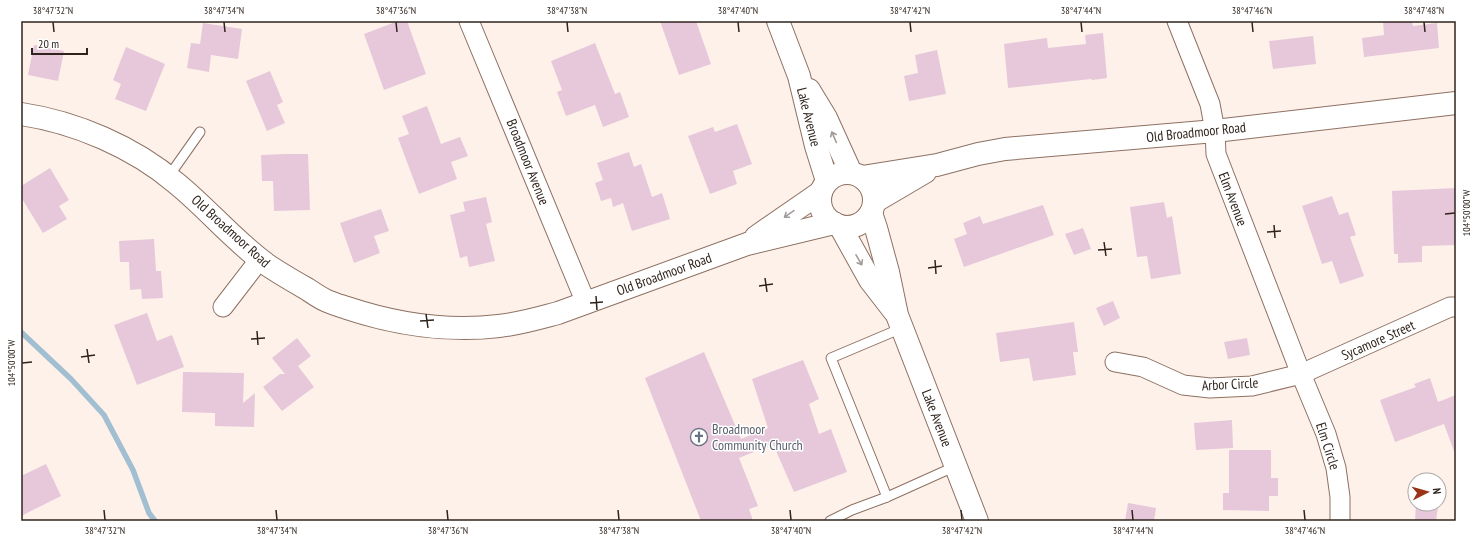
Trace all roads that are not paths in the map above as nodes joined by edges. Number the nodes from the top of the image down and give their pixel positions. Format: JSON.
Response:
{"nodes":[{"id":1,"x":469,"y":21,"type":"edge"},
{"id":2,"x":778,"y":21,"type":"edge"},
{"id":3,"x":1177,"y":21,"type":"edge"},
{"id":4,"x":799,"y":76,"type":"junction"},
{"id":5,"x":1456,"y":103,"type":"edge"},
{"id":6,"x":21,"y":114,"type":"edge"},
{"id":7,"x":1215,"y":131,"type":"junction"},
{"id":8,"x":200,"y":132,"type":"dead end"},
{"id":9,"x":937,"y":165,"type":"junction"},
{"id":10,"x":857,"y":175,"type":"junction"},
{"id":11,"x":168,"y":176,"type":"junction"},
{"id":12,"x":824,"y":187,"type":"junction"},
{"id":13,"x":873,"y":208,"type":"junction"},
{"id":14,"x":837,"y":225,"type":"junction"},
{"id":15,"x":747,"y":244,"type":"junction"},
{"id":16,"x":260,"y":259,"type":"junction"},
{"id":17,"x":586,"y":302,"type":"junction"},
{"id":18,"x":223,"y":307,"type":"dead end"},
{"id":19,"x":1456,"y":307,"type":"edge"},
{"id":20,"x":899,"y":321,"type":"junction"},
{"id":21,"x":1115,"y":362,"type":"dead end"},
{"id":22,"x":1301,"y":374,"type":"junction"},
{"id":23,"x":956,"y":466,"type":"junction"},
{"id":24,"x":887,"y":497,"type":"junction"},
{"id":25,"x":830,"y":521,"type":"edge"},
{"id":26,"x":977,"y":521,"type":"edge"},
{"id":27,"x":1340,"y":521,"type":"edge"}],
"edges":[{"from":1,"to":17,"type":"street","name":"Broadmoor Avenue"},
{"from":2,"to":4,"type":"street","name":"Lake Avenue"},
{"from":3,"to":7,"type":"street","name":"Elm Avenue"},
{"from":10,"to":4,"type":"street","name":"Lake Avenue","one_way":true},
{"from":4,"to":12,"type":"street","name":"Lake Avenue"},
{"from":5,"to":7,"type":"street","name":"Old Broadmoor Road"},
{"from":6,"to":11,"type":"street","name":"Old Broadmoor Road"},
{"from":7,"to":9,"type":"street","name":"Old Broadmoor Road"},
{"from":7,"to":22,"type":"street","name":"Elm Avenue"},
{"from":8,"to":11,"type":"lane"},
{"from":9,"to":10,"type":"street","name":"Old Broadmoor Road"},
{"from":9,"to":13,"type":"street","name":"Old Broadmoor Road"},
{"from":10,"to":12,"type":"street"},
{"from":10,"to":13,"type":"street"},
{"from":11,"to":16,"type":"street","name":"Old Broadmoor Road"},
{"from":12,"to":14,"type":"street"},
{"from":12,"to":15,"type":"street","name":"Old Broadmoor Road","one_way":true},
{"from":13,"to":14,"type":"street"},
{"from":13,"to":20,"type":"street","name":"Lake Avenue"},
{"from":14,"to":15,"type":"street","name":"Old Broadmoor Road"},
{"from":14,"to":20,"type":"street","name":"Lake Avenue","one_way":true},
{"from":15,"to":17,"type":"street","name":"Old Broadmoor Road"},
{"from":16,"to":17,"type":"street","name":"Old Broadmoor Road"},
{"from":16,"to":18,"type":"street"},
{"from":19,"to":22,"type":"street","name":"Sycamore Street"},
{"from":20,"to":23,"type":"street","name":"Lake Avenue"},
{"from":20,"to":24,"type":"lane"},
{"from":21,"to":22,"type":"street","name":"Arbor Circle"},
{"from":22,"to":27,"type":"street","name":"Elm Circle"},
{"from":23,"to":24,"type":"lane"},
{"from":23,"to":26,"type":"street","name":"Lake Avenue"},
{"from":24,"to":25,"type":"lane"}]}
